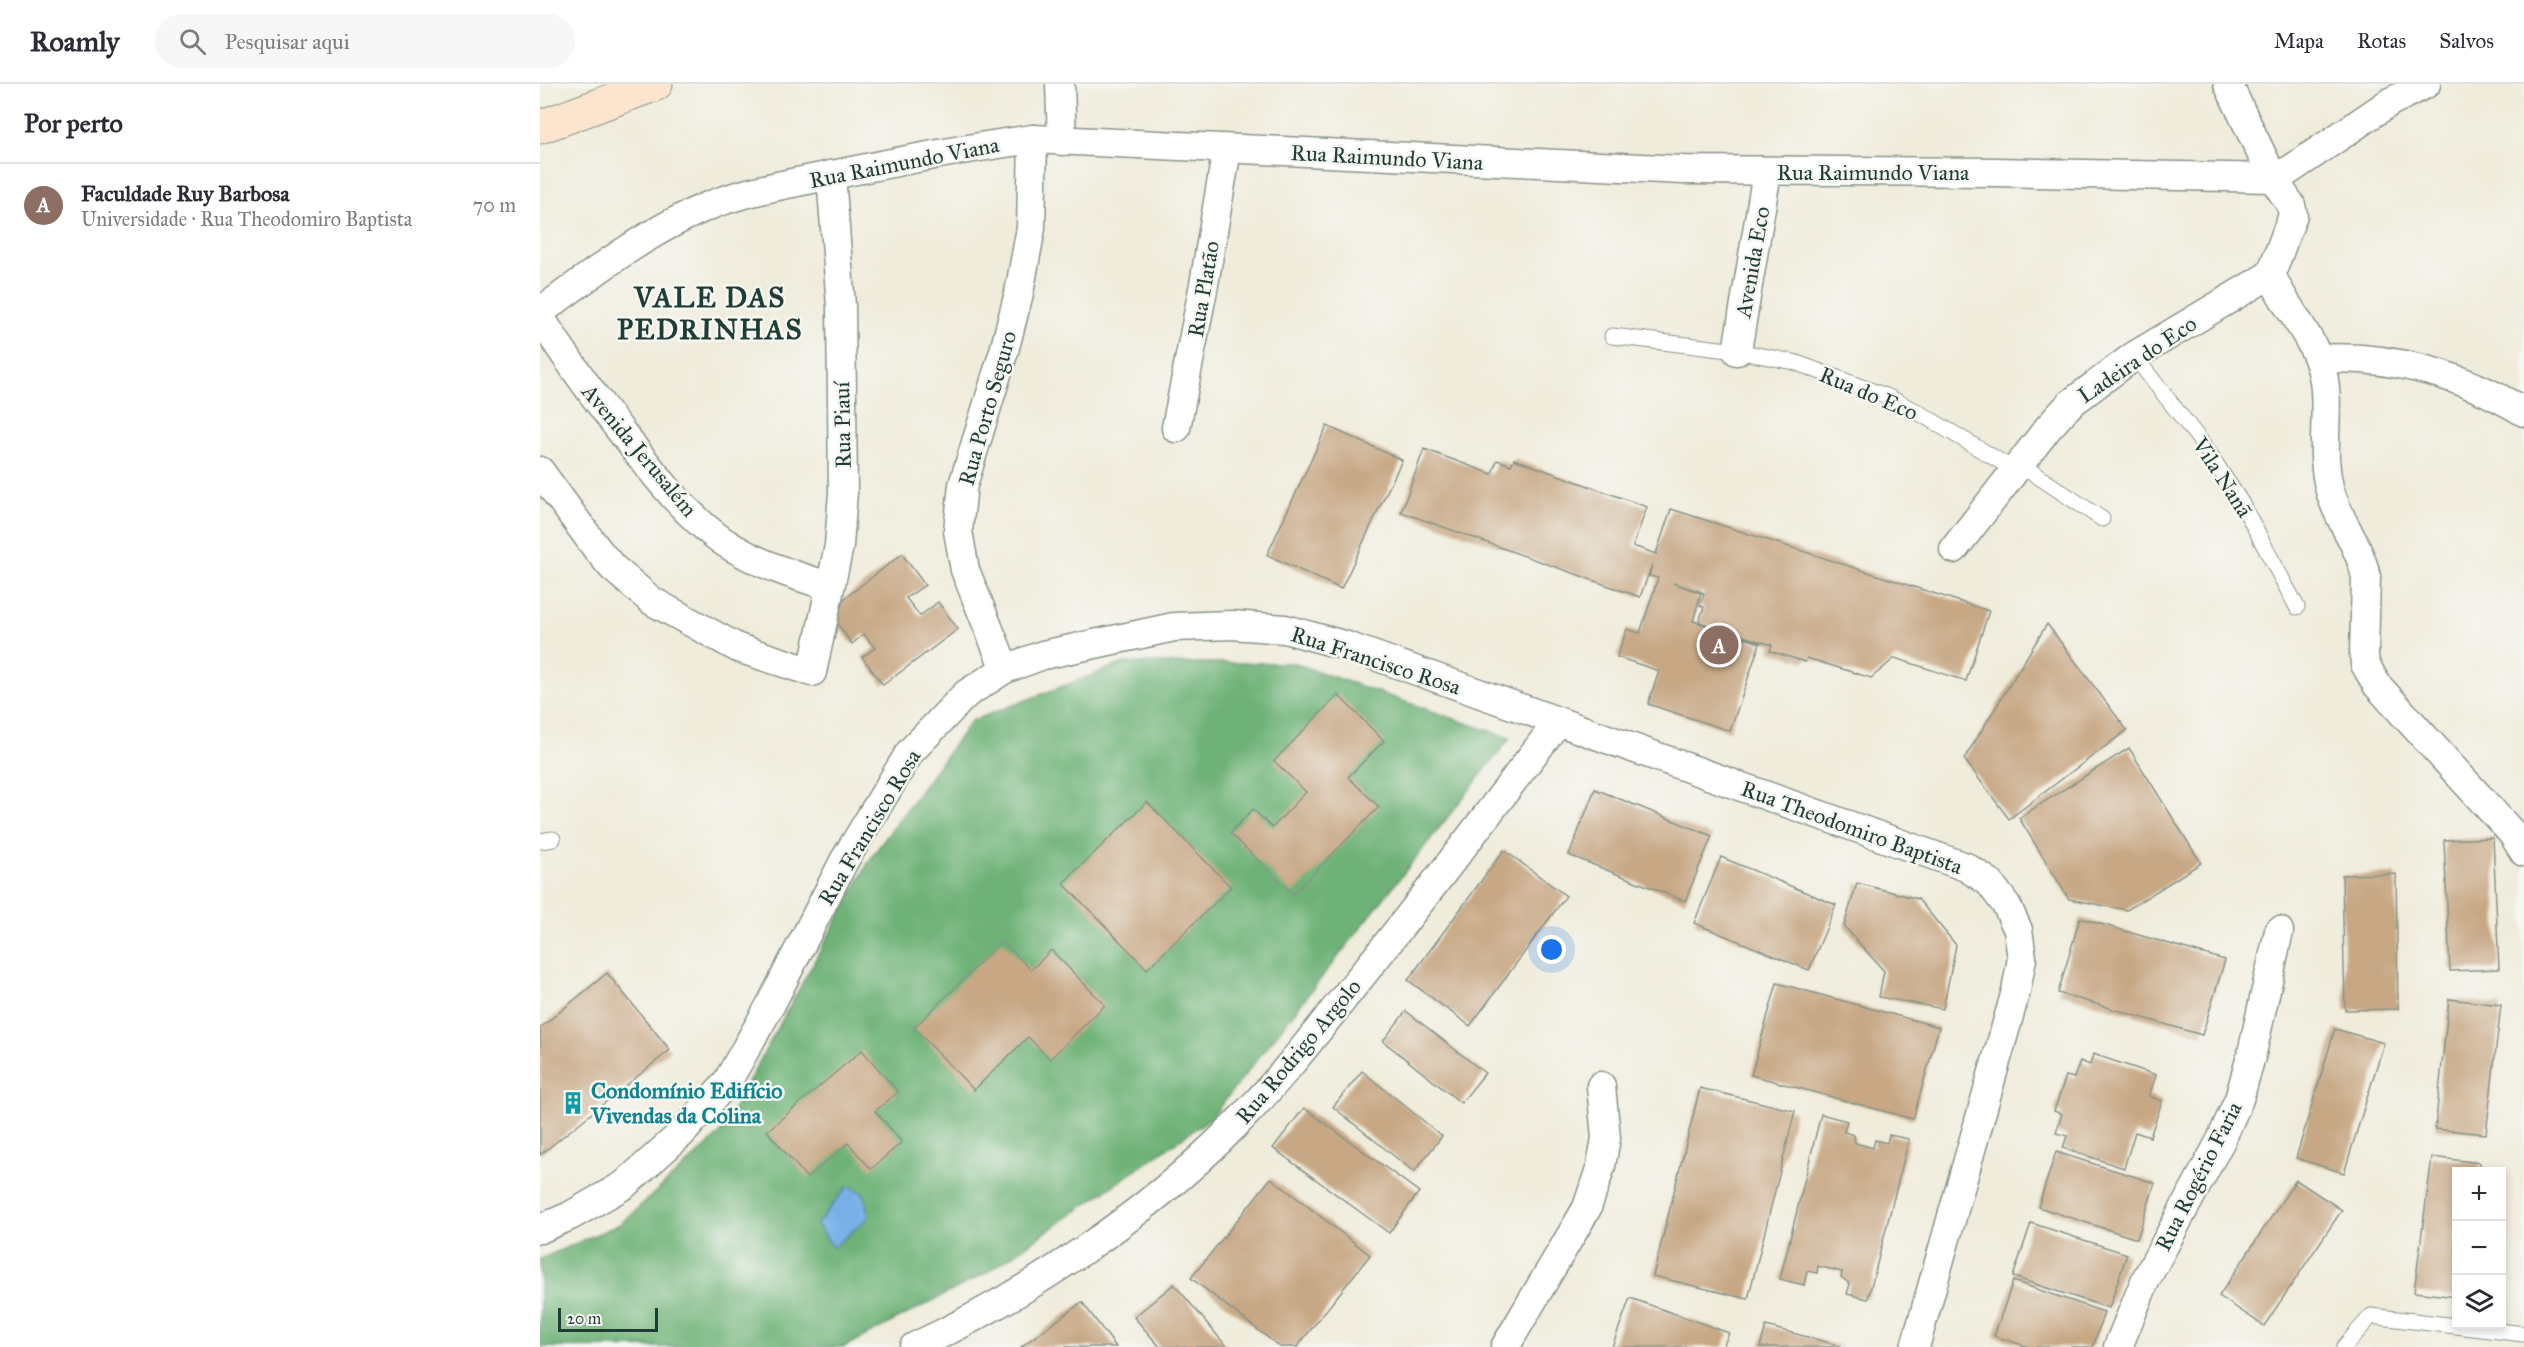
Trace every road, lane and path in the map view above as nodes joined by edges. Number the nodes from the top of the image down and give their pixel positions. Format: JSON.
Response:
{"nodes":[{"id":1,"x":656,"y":84,"type":"edge"},
{"id":2,"x":1060,"y":84,"type":"edge"},
{"id":3,"x":2228,"y":84,"type":"edge"},
{"id":4,"x":2426,"y":84,"type":"edge"},
{"id":5,"x":540,"y":128,"type":"edge"},
{"id":6,"x":1033,"y":139,"type":"junction"},
{"id":7,"x":1062,"y":141,"type":"junction"},
{"id":8,"x":1227,"y":150,"type":"junction"},
{"id":9,"x":1767,"y":172,"type":"junction"},
{"id":10,"x":831,"y":175,"type":"junction"},
{"id":11,"x":2272,"y":178,"type":"junction"},
{"id":12,"x":2271,"y":274,"type":"junction"},
{"id":13,"x":540,"y":312,"type":"edge"},
{"id":14,"x":540,"y":317,"type":"edge"},
{"id":15,"x":1612,"y":336,"type":"dead end"},
{"id":16,"x":1737,"y":351,"type":"junction"},
{"id":17,"x":2134,"y":356,"type":"junction"},
{"id":18,"x":2319,"y":359,"type":"junction"},
{"id":19,"x":2524,"y":412,"type":"edge"},
{"id":20,"x":1176,"y":428,"type":"dead end"},
{"id":21,"x":2017,"y":467,"type":"junction"},
{"id":22,"x":540,"y":471,"type":"edge"},
{"id":23,"x":2102,"y":519,"type":"dead end"},
{"id":24,"x":1954,"y":549,"type":"dead end"},
{"id":25,"x":829,"y":586,"type":"junction"},
{"id":26,"x":2297,"y":608,"type":"dead end"},
{"id":27,"x":1005,"y":669,"type":"junction"},
{"id":28,"x":1557,"y":723,"type":"junction"},
{"id":29,"x":2524,"y":852,"type":"edge"},
{"id":30,"x":2279,"y":931,"type":"dead end"},
{"id":31,"x":1601,"y":1086,"type":"dead end"},
{"id":32,"x":540,"y":1229,"type":"edge"},
{"id":33,"x":2524,"y":1334,"type":"edge"},
{"id":34,"x":914,"y":1347,"type":"edge"},
{"id":35,"x":1504,"y":1347,"type":"edge"},
{"id":36,"x":1915,"y":1347,"type":"edge"},
{"id":37,"x":2118,"y":1347,"type":"edge"},
{"id":38,"x":2344,"y":1347,"type":"edge"}],
"edges":[{"from":1,"to":5,"type":"street"},
{"from":2,"to":7,"type":"street"},
{"from":3,"to":11,"type":"street"},
{"from":4,"to":11,"type":"street"},
{"from":6,"to":7,"type":"street","name":"Rua Raimundo Viana"},
{"from":6,"to":10,"type":"street","name":"Rua Raimundo Viana"},
{"from":6,"to":27,"type":"street","name":"Rua Porto Seguro"},
{"from":7,"to":8,"type":"street","name":"Rua Raimundo Viana"},
{"from":8,"to":9,"type":"street","name":"Rua Raimundo Viana"},
{"from":8,"to":20,"type":"street","name":"Rua Platão"},
{"from":9,"to":11,"type":"street","name":"Rua Raimundo Viana"},
{"from":9,"to":16,"type":"street","name":"Avenida Eco"},
{"from":10,"to":13,"type":"street","name":"Rua Raimundo Viana"},
{"from":10,"to":25,"type":"street","name":"Rua Piauí"},
{"from":11,"to":12,"type":"street"},
{"from":12,"to":17,"type":"street","name":"Ladeira do Eco"},
{"from":12,"to":18,"type":"street"},
{"from":14,"to":25,"type":"street","name":"Avenida Jerusalém"},
{"from":15,"to":16,"type":"lane","name":"Rua do Eco"},
{"from":16,"to":21,"type":"lane","name":"Rua do Eco"},
{"from":17,"to":21,"type":"street","name":"Ladeira do Eco"},
{"from":17,"to":26,"type":"lane","name":"Vila Nanã"},
{"from":18,"to":19,"type":"street"},
{"from":18,"to":29,"type":"street"},
{"from":21,"to":23,"type":"lane","name":"Rua do Eco"},
{"from":21,"to":24,"type":"street","name":"Ladeira do Eco"},
{"from":22,"to":25,"type":"street","name":"Rua Piauí"},
{"from":27,"to":28,"type":"street","name":"Rua Francisco Rosa"},
{"from":27,"to":32,"type":"street","name":"Rua Francisco Rosa"},
{"from":28,"to":34,"type":"street","name":"Rua Rodrigo Argolo"},
{"from":28,"to":36,"type":"street","name":"Rua Theodomiro Baptista"},
{"from":30,"to":37,"type":"street","name":"Rua Rogério Faria"},
{"from":31,"to":35,"type":"street"},
{"from":33,"to":38,"type":"lane"}]}
